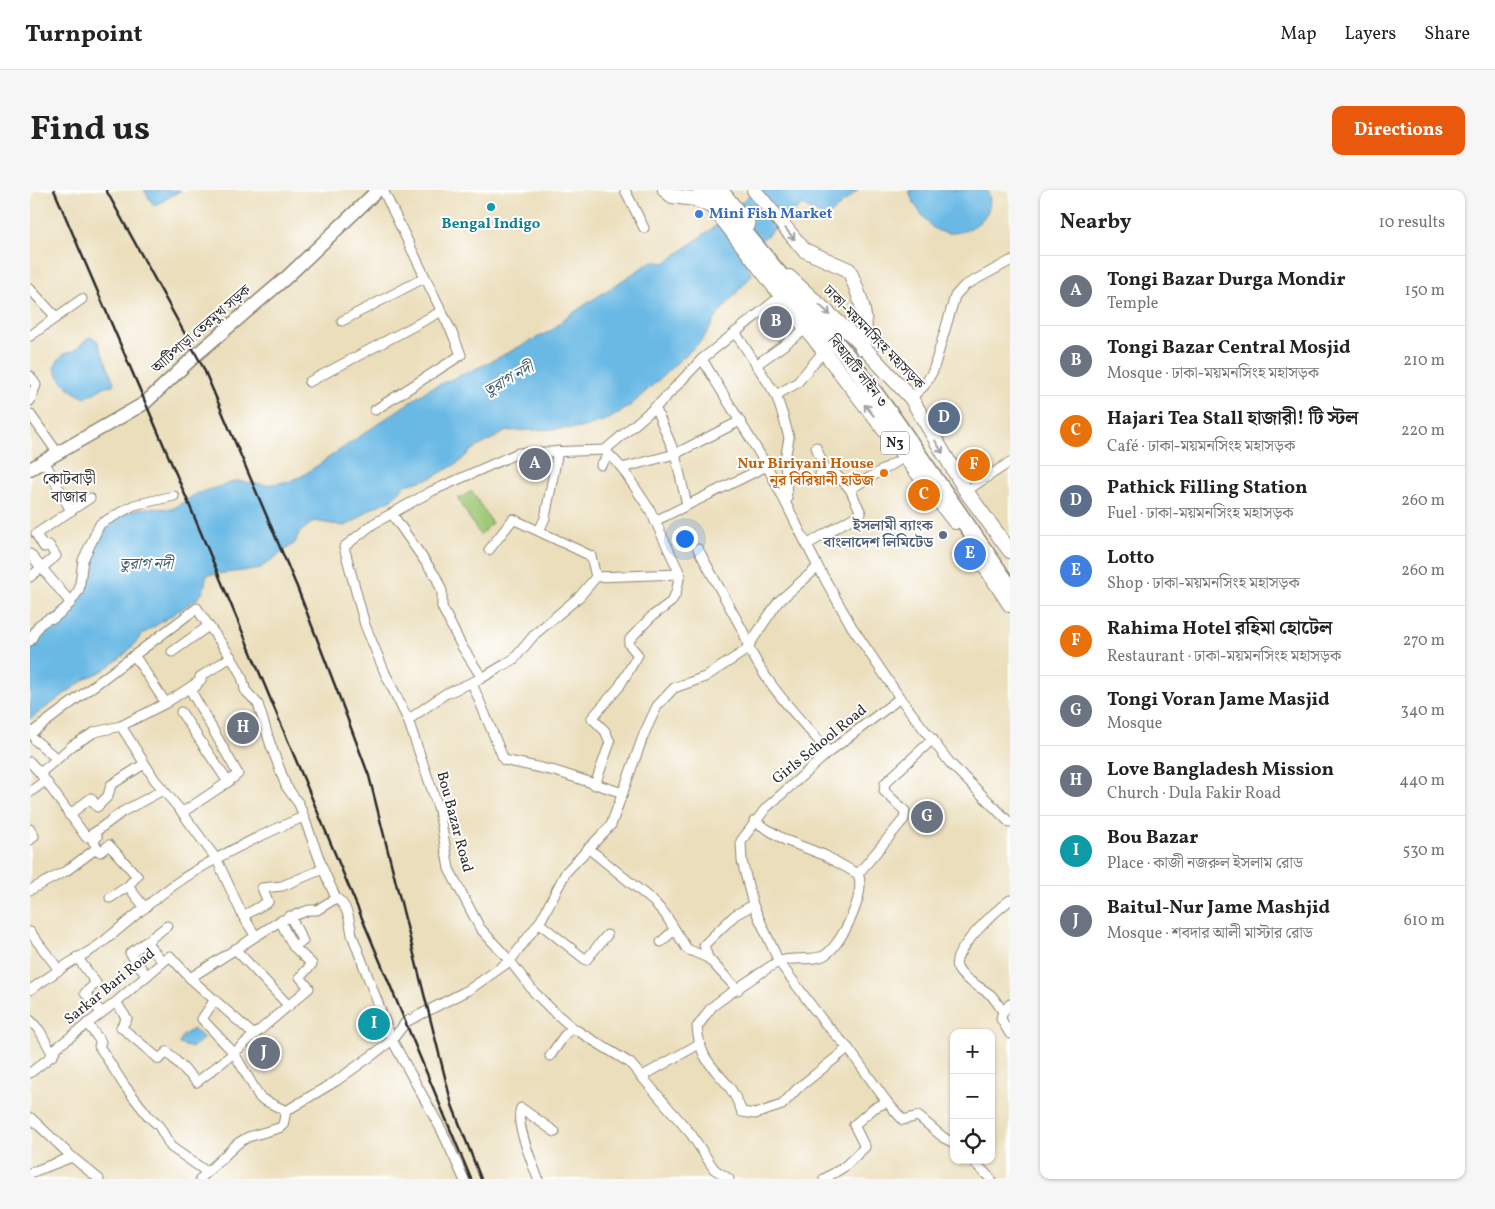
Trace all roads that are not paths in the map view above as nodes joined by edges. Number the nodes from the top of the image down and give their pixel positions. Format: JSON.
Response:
{"nodes":[{"id":1,"x":378,"y":190,"type":"edge"},
{"id":2,"x":383,"y":190,"type":"edge"},
{"id":3,"x":625,"y":190,"type":"edge"},
{"id":4,"x":665,"y":190,"type":"edge"},
{"id":5,"x":700,"y":190,"type":"edge"},
{"id":6,"x":709,"y":190,"type":"edge"},
{"id":7,"x":754,"y":190,"type":"edge"},
{"id":8,"x":721,"y":201,"type":"edge"},
{"id":9,"x":644,"y":228,"type":"dead end"},
{"id":10,"x":1010,"y":261,"type":"edge"},
{"id":11,"x":424,"y":278,"type":"junction"},
{"id":12,"x":30,"y":289,"type":"edge"},
{"id":13,"x":778,"y":290,"type":"junction"},
{"id":14,"x":82,"y":299,"type":"dead end"},
{"id":15,"x":442,"y":311,"type":"junction"},
{"id":16,"x":56,"y":317,"type":"junction"},
{"id":17,"x":342,"y":321,"type":"dead end"},
{"id":18,"x":806,"y":329,"type":"junction"},
{"id":19,"x":734,"y":332,"type":"junction"},
{"id":20,"x":30,"y":336,"type":"edge"},
{"id":21,"x":862,"y":348,"type":"junction"},
{"id":22,"x":822,"y":352,"type":"junction"},
{"id":23,"x":702,"y":359,"type":"junction"},
{"id":24,"x":756,"y":365,"type":"junction"},
{"id":25,"x":30,"y":376,"type":"edge"},
{"id":26,"x":309,"y":382,"type":"dead end"},
{"id":27,"x":776,"y":395,"type":"junction"},
{"id":28,"x":911,"y":398,"type":"junction"},
{"id":29,"x":30,"y":401,"type":"edge"},
{"id":30,"x":655,"y":407,"type":"junction"},
{"id":31,"x":375,"y":410,"type":"dead end"},
{"id":32,"x":30,"y":414,"type":"edge"},
{"id":33,"x":740,"y":421,"type":"junction"},
{"id":34,"x":816,"y":447,"type":"dead end"},
{"id":35,"x":558,"y":451,"type":"junction"},
{"id":36,"x":57,"y":452,"type":"junction"},
{"id":37,"x":607,"y":453,"type":"junction"},
{"id":38,"x":675,"y":454,"type":"junction"},
{"id":39,"x":905,"y":457,"type":"junction"},
{"id":40,"x":44,"y":461,"type":"junction"},
{"id":41,"x":1010,"y":462,"type":"edge"},
{"id":42,"x":601,"y":465,"type":"dead end"},
{"id":43,"x":766,"y":466,"type":"junction"},
{"id":44,"x":622,"y":468,"type":"junction"},
{"id":45,"x":30,"y":469,"type":"edge"},
{"id":46,"x":850,"y":489,"type":"junction"},
{"id":47,"x":966,"y":491,"type":"junction"},
{"id":48,"x":174,"y":496,"type":"dead end"},
{"id":49,"x":90,"y":498,"type":"dead end"},
{"id":50,"x":787,"y":503,"type":"junction"},
{"id":51,"x":686,"y":506,"type":"junction"},
{"id":52,"x":71,"y":511,"type":"junction"},
{"id":53,"x":392,"y":514,"type":"junction"},
{"id":54,"x":655,"y":521,"type":"junction"},
{"id":55,"x":539,"y":531,"type":"junction"},
{"id":56,"x":808,"y":544,"type":"junction"},
{"id":57,"x":698,"y":549,"type":"dead end"},
{"id":58,"x":490,"y":550,"type":"dead end"},
{"id":59,"x":1010,"y":552,"type":"edge"},
{"id":60,"x":30,"y":554,"type":"edge"},
{"id":61,"x":818,"y":567,"type":"junction"},
{"id":62,"x":42,"y":568,"type":"junction"},
{"id":63,"x":680,"y":574,"type":"junction"},
{"id":64,"x":30,"y":577,"type":"edge"},
{"id":65,"x":596,"y":577,"type":"junction"},
{"id":66,"x":1010,"y":588,"type":"edge"},
{"id":67,"x":71,"y":603,"type":"junction"},
{"id":68,"x":1010,"y":605,"type":"edge"},
{"id":69,"x":208,"y":627,"type":"junction"},
{"id":70,"x":30,"y":641,"type":"edge"},
{"id":71,"x":748,"y":648,"type":"junction"},
{"id":72,"x":172,"y":652,"type":"dead end"},
{"id":73,"x":134,"y":655,"type":"junction"},
{"id":74,"x":230,"y":657,"type":"junction"},
{"id":75,"x":482,"y":678,"type":"junction"},
{"id":76,"x":201,"y":680,"type":"junction"},
{"id":77,"x":472,"y":683,"type":"junction"},
{"id":78,"x":900,"y":698,"type":"junction"},
{"id":79,"x":164,"y":702,"type":"junction"},
{"id":80,"x":181,"y":712,"type":"dead end"},
{"id":81,"x":408,"y":720,"type":"junction"},
{"id":82,"x":120,"y":726,"type":"junction"},
{"id":83,"x":33,"y":737,"type":"edge"},
{"id":84,"x":933,"y":740,"type":"junction"},
{"id":85,"x":829,"y":752,"type":"junction"},
{"id":86,"x":57,"y":759,"type":"junction"},
{"id":87,"x":30,"y":762,"type":"edge"},
{"id":88,"x":144,"y":764,"type":"junction"},
{"id":89,"x":42,"y":777,"type":"junction"},
{"id":90,"x":228,"y":782,"type":"junction"},
{"id":91,"x":595,"y":785,"type":"junction"},
{"id":92,"x":163,"y":790,"type":"junction"},
{"id":93,"x":30,"y":792,"type":"edge"},
{"id":94,"x":623,"y":793,"type":"junction"},
{"id":95,"x":181,"y":811,"type":"junction"},
{"id":96,"x":69,"y":815,"type":"junction"},
{"id":97,"x":303,"y":817,"type":"junction"},
{"id":98,"x":754,"y":820,"type":"junction"},
{"id":99,"x":1010,"y":823,"type":"edge"},
{"id":100,"x":30,"y":829,"type":"edge"},
{"id":101,"x":94,"y":833,"type":"junction"},
{"id":102,"x":30,"y":840,"type":"edge"},
{"id":103,"x":97,"y":848,"type":"junction"},
{"id":104,"x":588,"y":848,"type":"junction"},
{"id":105,"x":217,"y":860,"type":"junction"},
{"id":106,"x":323,"y":869,"type":"junction"},
{"id":107,"x":858,"y":874,"type":"junction"},
{"id":108,"x":31,"y":886,"type":"edge"},
{"id":109,"x":128,"y":886,"type":"junction"},
{"id":110,"x":110,"y":898,"type":"dead end"},
{"id":111,"x":336,"y":898,"type":"junction"},
{"id":112,"x":1010,"y":900,"type":"edge"},
{"id":113,"x":753,"y":905,"type":"junction"},
{"id":114,"x":145,"y":908,"type":"junction"},
{"id":115,"x":243,"y":916,"type":"junction"},
{"id":116,"x":290,"y":916,"type":"junction"},
{"id":117,"x":280,"y":921,"type":"junction"},
{"id":118,"x":539,"y":923,"type":"junction"},
{"id":119,"x":167,"y":926,"type":"dead end"},
{"id":120,"x":674,"y":930,"type":"junction"},
{"id":121,"x":30,"y":932,"type":"edge"},
{"id":122,"x":256,"y":935,"type":"junction"},
{"id":123,"x":607,"y":935,"type":"dead end"},
{"id":124,"x":146,"y":942,"type":"junction"},
{"id":125,"x":661,"y":942,"type":"dead end"},
{"id":126,"x":293,"y":946,"type":"junction"},
{"id":127,"x":234,"y":949,"type":"junction"},
{"id":128,"x":77,"y":957,"type":"junction"},
{"id":129,"x":708,"y":958,"type":"junction"},
{"id":130,"x":510,"y":961,"type":"junction"},
{"id":131,"x":163,"y":962,"type":"junction"},
{"id":132,"x":779,"y":962,"type":"junction"},
{"id":133,"x":58,"y":970,"type":"junction"},
{"id":134,"x":147,"y":976,"type":"junction"},
{"id":135,"x":190,"y":978,"type":"junction"},
{"id":136,"x":30,"y":990,"type":"edge"},
{"id":137,"x":738,"y":990,"type":"junction"},
{"id":138,"x":214,"y":1001,"type":"junction"},
{"id":139,"x":116,"y":1002,"type":"junction"},
{"id":140,"x":1010,"y":1004,"type":"edge"},
{"id":141,"x":289,"y":1006,"type":"junction"},
{"id":142,"x":101,"y":1012,"type":"junction"},
{"id":143,"x":1003,"y":1012,"type":"junction"},
{"id":144,"x":30,"y":1020,"type":"edge"},
{"id":145,"x":87,"y":1022,"type":"junction"},
{"id":146,"x":573,"y":1028,"type":"junction"},
{"id":147,"x":1010,"y":1034,"type":"edge"},
{"id":148,"x":254,"y":1035,"type":"junction"},
{"id":149,"x":392,"y":1040,"type":"junction"},
{"id":150,"x":699,"y":1044,"type":"junction"},
{"id":151,"x":848,"y":1048,"type":"junction"},
{"id":152,"x":234,"y":1053,"type":"junction"},
{"id":153,"x":53,"y":1055,"type":"junction"},
{"id":154,"x":550,"y":1056,"type":"dead end"},
{"id":155,"x":30,"y":1073,"type":"edge"},
{"id":156,"x":641,"y":1077,"type":"junction"},
{"id":157,"x":887,"y":1102,"type":"junction"},
{"id":158,"x":286,"y":1111,"type":"junction"},
{"id":159,"x":31,"y":1118,"type":"edge"},
{"id":160,"x":555,"y":1132,"type":"dead end"},
{"id":161,"x":950,"y":1141,"type":"edge"},
{"id":162,"x":72,"y":1157,"type":"junction"},
{"id":163,"x":976,"y":1164,"type":"edge"},
{"id":164,"x":207,"y":1172,"type":"junction"},
{"id":165,"x":30,"y":1173,"type":"edge"},
{"id":166,"x":716,"y":1176,"type":"edge"},
{"id":167,"x":99,"y":1179,"type":"edge"},
{"id":168,"x":200,"y":1179,"type":"edge"},
{"id":169,"x":464,"y":1179,"type":"edge"},
{"id":170,"x":538,"y":1179,"type":"edge"},
{"id":171,"x":728,"y":1179,"type":"edge"},
{"id":172,"x":824,"y":1179,"type":"edge"},
{"id":173,"x":991,"y":1179,"type":"edge"}],
"edges":[{"from":1,"to":36,"type":"main road","name":"আটিপাড়া তেরমুখ সড়ক"},
{"from":2,"to":11,"type":"street"},
{"from":3,"to":9,"type":"street"},
{"from":4,"to":8,"type":"highway"},
{"from":5,"to":8,"type":"highway","number":"N3"},
{"from":6,"to":8,"type":"highway","name":"বিআরটি লাইন ৩"},
{"from":7,"to":21,"type":"highway","one_way":true},
{"from":8,"to":13,"type":"highway","number":"N3"},
{"from":8,"to":21,"type":"highway","name":"ঢাকা-ময়মনসিংহ মহাসড়ক","number":"N3","one_way":true},
{"from":8,"to":66,"type":"highway","name":"বিআরটি লাইন ৩"},
{"from":10,"to":28,"type":"street"},
{"from":11,"to":15,"type":"street"},
{"from":11,"to":17,"type":"street"},
{"from":12,"to":16,"type":"street"},
{"from":13,"to":18,"type":"highway","number":"N3"},
{"from":13,"to":19,"type":"street"},
{"from":14,"to":16,"type":"street"},
{"from":15,"to":26,"type":"street"},
{"from":15,"to":31,"type":"street"},
{"from":16,"to":20,"type":"street"},
{"from":18,"to":22,"type":"highway","number":"N3"},
{"from":18,"to":24,"type":"street"},
{"from":19,"to":23,"type":"street"},
{"from":19,"to":24,"type":"street"},
{"from":21,"to":28,"type":"highway","name":"ঢাকা-ময়মনসিংহ মহাসড়ক","number":"N3"},
{"from":22,"to":27,"type":"street"},
{"from":39,"to":22,"type":"highway","number":"N3","one_way":true},
{"from":23,"to":30,"type":"street"},
{"from":23,"to":33,"type":"street"},
{"from":24,"to":27,"type":"street"},
{"from":25,"to":29,"type":"street"},
{"from":27,"to":50,"type":"street"},
{"from":28,"to":47,"type":"highway","name":"ঢাকা-ময়মনসিংহ মহাসড়ক","number":"N3","one_way":true},
{"from":30,"to":37,"type":"street"},
{"from":30,"to":38,"type":"street"},
{"from":32,"to":36,"type":"street"},
{"from":33,"to":38,"type":"street"},
{"from":33,"to":43,"type":"street"},
{"from":34,"to":46,"type":"street"},
{"from":35,"to":37,"type":"street"},
{"from":35,"to":53,"type":"street"},
{"from":35,"to":55,"type":"street"},
{"from":36,"to":40,"type":"main road","name":"আটিপাড়া তেরমুখ সড়ক"},
{"from":37,"to":42,"type":"street"},
{"from":37,"to":44,"type":"street"},
{"from":38,"to":44,"type":"street"},
{"from":38,"to":51,"type":"street"},
{"from":39,"to":46,"type":"street"},
{"from":39,"to":68,"type":"highway","number":"N3"},
{"from":40,"to":45,"type":"main road","name":"আটিপাড়া তেরমুখ সড়ক"},
{"from":40,"to":52,"type":"street"},
{"from":41,"to":47,"type":"street"},
{"from":43,"to":50,"type":"street"},
{"from":43,"to":51,"type":"street"},
{"from":44,"to":54,"type":"street"},
{"from":46,"to":56,"type":"street"},
{"from":47,"to":59,"type":"highway","name":"ঢাকা-ময়মনসিংহ মহাসড়ক","number":"N3"},
{"from":48,"to":67,"type":"street"},
{"from":49,"to":52,"type":"street"},
{"from":50,"to":56,"type":"street"},
{"from":51,"to":54,"type":"street"},
{"from":52,"to":62,"type":"street"},
{"from":53,"to":75,"type":"street"},
{"from":53,"to":81,"type":"street","name":"Bou Bazar Road"},
{"from":54,"to":63,"type":"street"},
{"from":55,"to":58,"type":"street"},
{"from":55,"to":65,"type":"street"},
{"from":56,"to":61,"type":"street"},
{"from":57,"to":71,"type":"street"},
{"from":60,"to":62,"type":"street"},
{"from":61,"to":71,"type":"street"},
{"from":61,"to":78,"type":"street"},
{"from":62,"to":64,"type":"street"},
{"from":62,"to":67,"type":"street"},
{"from":63,"to":65,"type":"street"},
{"from":63,"to":91,"type":"street"},
{"from":65,"to":75,"type":"street"},
{"from":67,"to":70,"type":"street"},
{"from":69,"to":72,"type":"street"},
{"from":69,"to":73,"type":"street"},
{"from":69,"to":74,"type":"street"},
{"from":71,"to":85,"type":"street"},
{"from":71,"to":94,"type":"street"},
{"from":73,"to":79,"type":"street"},
{"from":73,"to":83,"type":"street"},
{"from":74,"to":76,"type":"street"},
{"from":74,"to":97,"type":"street"},
{"from":75,"to":77,"type":"street"},
{"from":76,"to":79,"type":"street"},
{"from":76,"to":90,"type":"street"},
{"from":77,"to":81,"type":"street"},
{"from":77,"to":91,"type":"street"},
{"from":78,"to":84,"type":"street"},
{"from":78,"to":85,"type":"street","name":"Girls School Road"},
{"from":79,"to":82,"type":"street"},
{"from":80,"to":90,"type":"street"},
{"from":81,"to":130,"type":"street","name":"Bou Bazar Road"},
{"from":82,"to":86,"type":"street"},
{"from":82,"to":88,"type":"street"},
{"from":83,"to":86,"type":"street"},
{"from":84,"to":99,"type":"street"},
{"from":84,"to":107,"type":"street"},
{"from":85,"to":98,"type":"street","name":"Girls School Road"},
{"from":86,"to":89,"type":"street"},
{"from":87,"to":89,"type":"street"},
{"from":88,"to":92,"type":"street"},
{"from":88,"to":96,"type":"street"},
{"from":89,"to":93,"type":"street"},
{"from":89,"to":96,"type":"street"},
{"from":90,"to":95,"type":"street"},
{"from":91,"to":94,"type":"street"},
{"from":92,"to":95,"type":"street"},
{"from":92,"to":101,"type":"street"},
{"from":94,"to":104,"type":"street"},
{"from":95,"to":105,"type":"street"},
{"from":96,"to":101,"type":"street"},
{"from":97,"to":105,"type":"street"},
{"from":97,"to":106,"type":"street"},
{"from":98,"to":107,"type":"street"},
{"from":98,"to":113,"type":"street","name":"Girls School Road"},
{"from":100,"to":102,"type":"street"},
{"from":101,"to":103,"type":"street"},
{"from":103,"to":108,"type":"street"},
{"from":103,"to":109,"type":"street"},
{"from":104,"to":118,"type":"street"},
{"from":104,"to":120,"type":"street"},
{"from":105,"to":114,"type":"street"},
{"from":105,"to":115,"type":"street"},
{"from":106,"to":111,"type":"street"},
{"from":106,"to":115,"type":"street"},
{"from":107,"to":132,"type":"street"},
{"from":109,"to":110,"type":"street"},
{"from":109,"to":114,"type":"street"},
{"from":111,"to":116,"type":"street"},
{"from":111,"to":149,"type":"street"},
{"from":112,"to":143,"type":"street"},
{"from":113,"to":129,"type":"street"},
{"from":113,"to":132,"type":"street","name":"Girls School Road"},
{"from":114,"to":128,"type":"street"},
{"from":115,"to":122,"type":"street"},
{"from":116,"to":117,"type":"street"},
{"from":116,"to":126,"type":"street"},
{"from":117,"to":122,"type":"street"},
{"from":117,"to":126,"type":"street"},
{"from":118,"to":123,"type":"street"},
{"from":118,"to":130,"type":"street"},
{"from":119,"to":124,"type":"street"},
{"from":120,"to":125,"type":"street"},
{"from":120,"to":129,"type":"street"},
{"from":121,"to":133,"type":"street"},
{"from":122,"to":127,"type":"street"},
{"from":124,"to":131,"type":"street"},
{"from":124,"to":134,"type":"street"},
{"from":126,"to":141,"type":"street"},
{"from":127,"to":135,"type":"street"},
{"from":127,"to":141,"type":"street"},
{"from":128,"to":133,"type":"street"},
{"from":128,"to":142,"type":"street"},
{"from":129,"to":137,"type":"street"},
{"from":130,"to":146,"type":"street","name":"Bou Bazar Road"},
{"from":130,"to":149,"type":"street"},
{"from":131,"to":134,"type":"street","name":"Sarkar Bari Road"},
{"from":131,"to":135,"type":"street","name":"Sarkar Bari Road"},
{"from":132,"to":137,"type":"street"},
{"from":132,"to":151,"type":"street","name":"Girls School Road"},
{"from":133,"to":136,"type":"street"},
{"from":134,"to":139,"type":"street","name":"Sarkar Bari Road"},
{"from":135,"to":138,"type":"street"},
{"from":137,"to":150,"type":"street"},
{"from":138,"to":148,"type":"street"},
{"from":138,"to":152,"type":"street"},
{"from":139,"to":142,"type":"street","name":"Sarkar Bari Road"},
{"from":139,"to":152,"type":"street"},
{"from":140,"to":143,"type":"street"},
{"from":141,"to":148,"type":"street"},
{"from":142,"to":145,"type":"street","name":"Sarkar Bari Road"},
{"from":143,"to":147,"type":"street"},
{"from":144,"to":153,"type":"street"},
{"from":145,"to":153,"type":"street","name":"Sarkar Bari Road"},
{"from":145,"to":164,"type":"street"},
{"from":146,"to":154,"type":"street"},
{"from":146,"to":156,"type":"street","name":"Bou Bazar Road"},
{"from":148,"to":152,"type":"street"},
{"from":149,"to":158,"type":"street"},
{"from":149,"to":169,"type":"street"},
{"from":150,"to":151,"type":"street"},
{"from":150,"to":156,"type":"street"},
{"from":151,"to":157,"type":"street","name":"Girls School Road"},
{"from":152,"to":158,"type":"street"},
{"from":153,"to":155,"type":"street","name":"Sarkar Bari Road"},
{"from":156,"to":166,"type":"street","name":"Bou Bazar Road"},
{"from":157,"to":161,"type":"street","name":"Girls School Road"},
{"from":157,"to":172,"type":"street"},
{"from":158,"to":164,"type":"street"},
{"from":159,"to":162,"type":"street"},
{"from":160,"to":170,"type":"street"},
{"from":162,"to":165,"type":"street"},
{"from":162,"to":167,"type":"street"},
{"from":163,"to":173,"type":"street"},
{"from":164,"to":168,"type":"street"},
{"from":166,"to":171,"type":"street","name":"Bou Bazar Road"}]}
